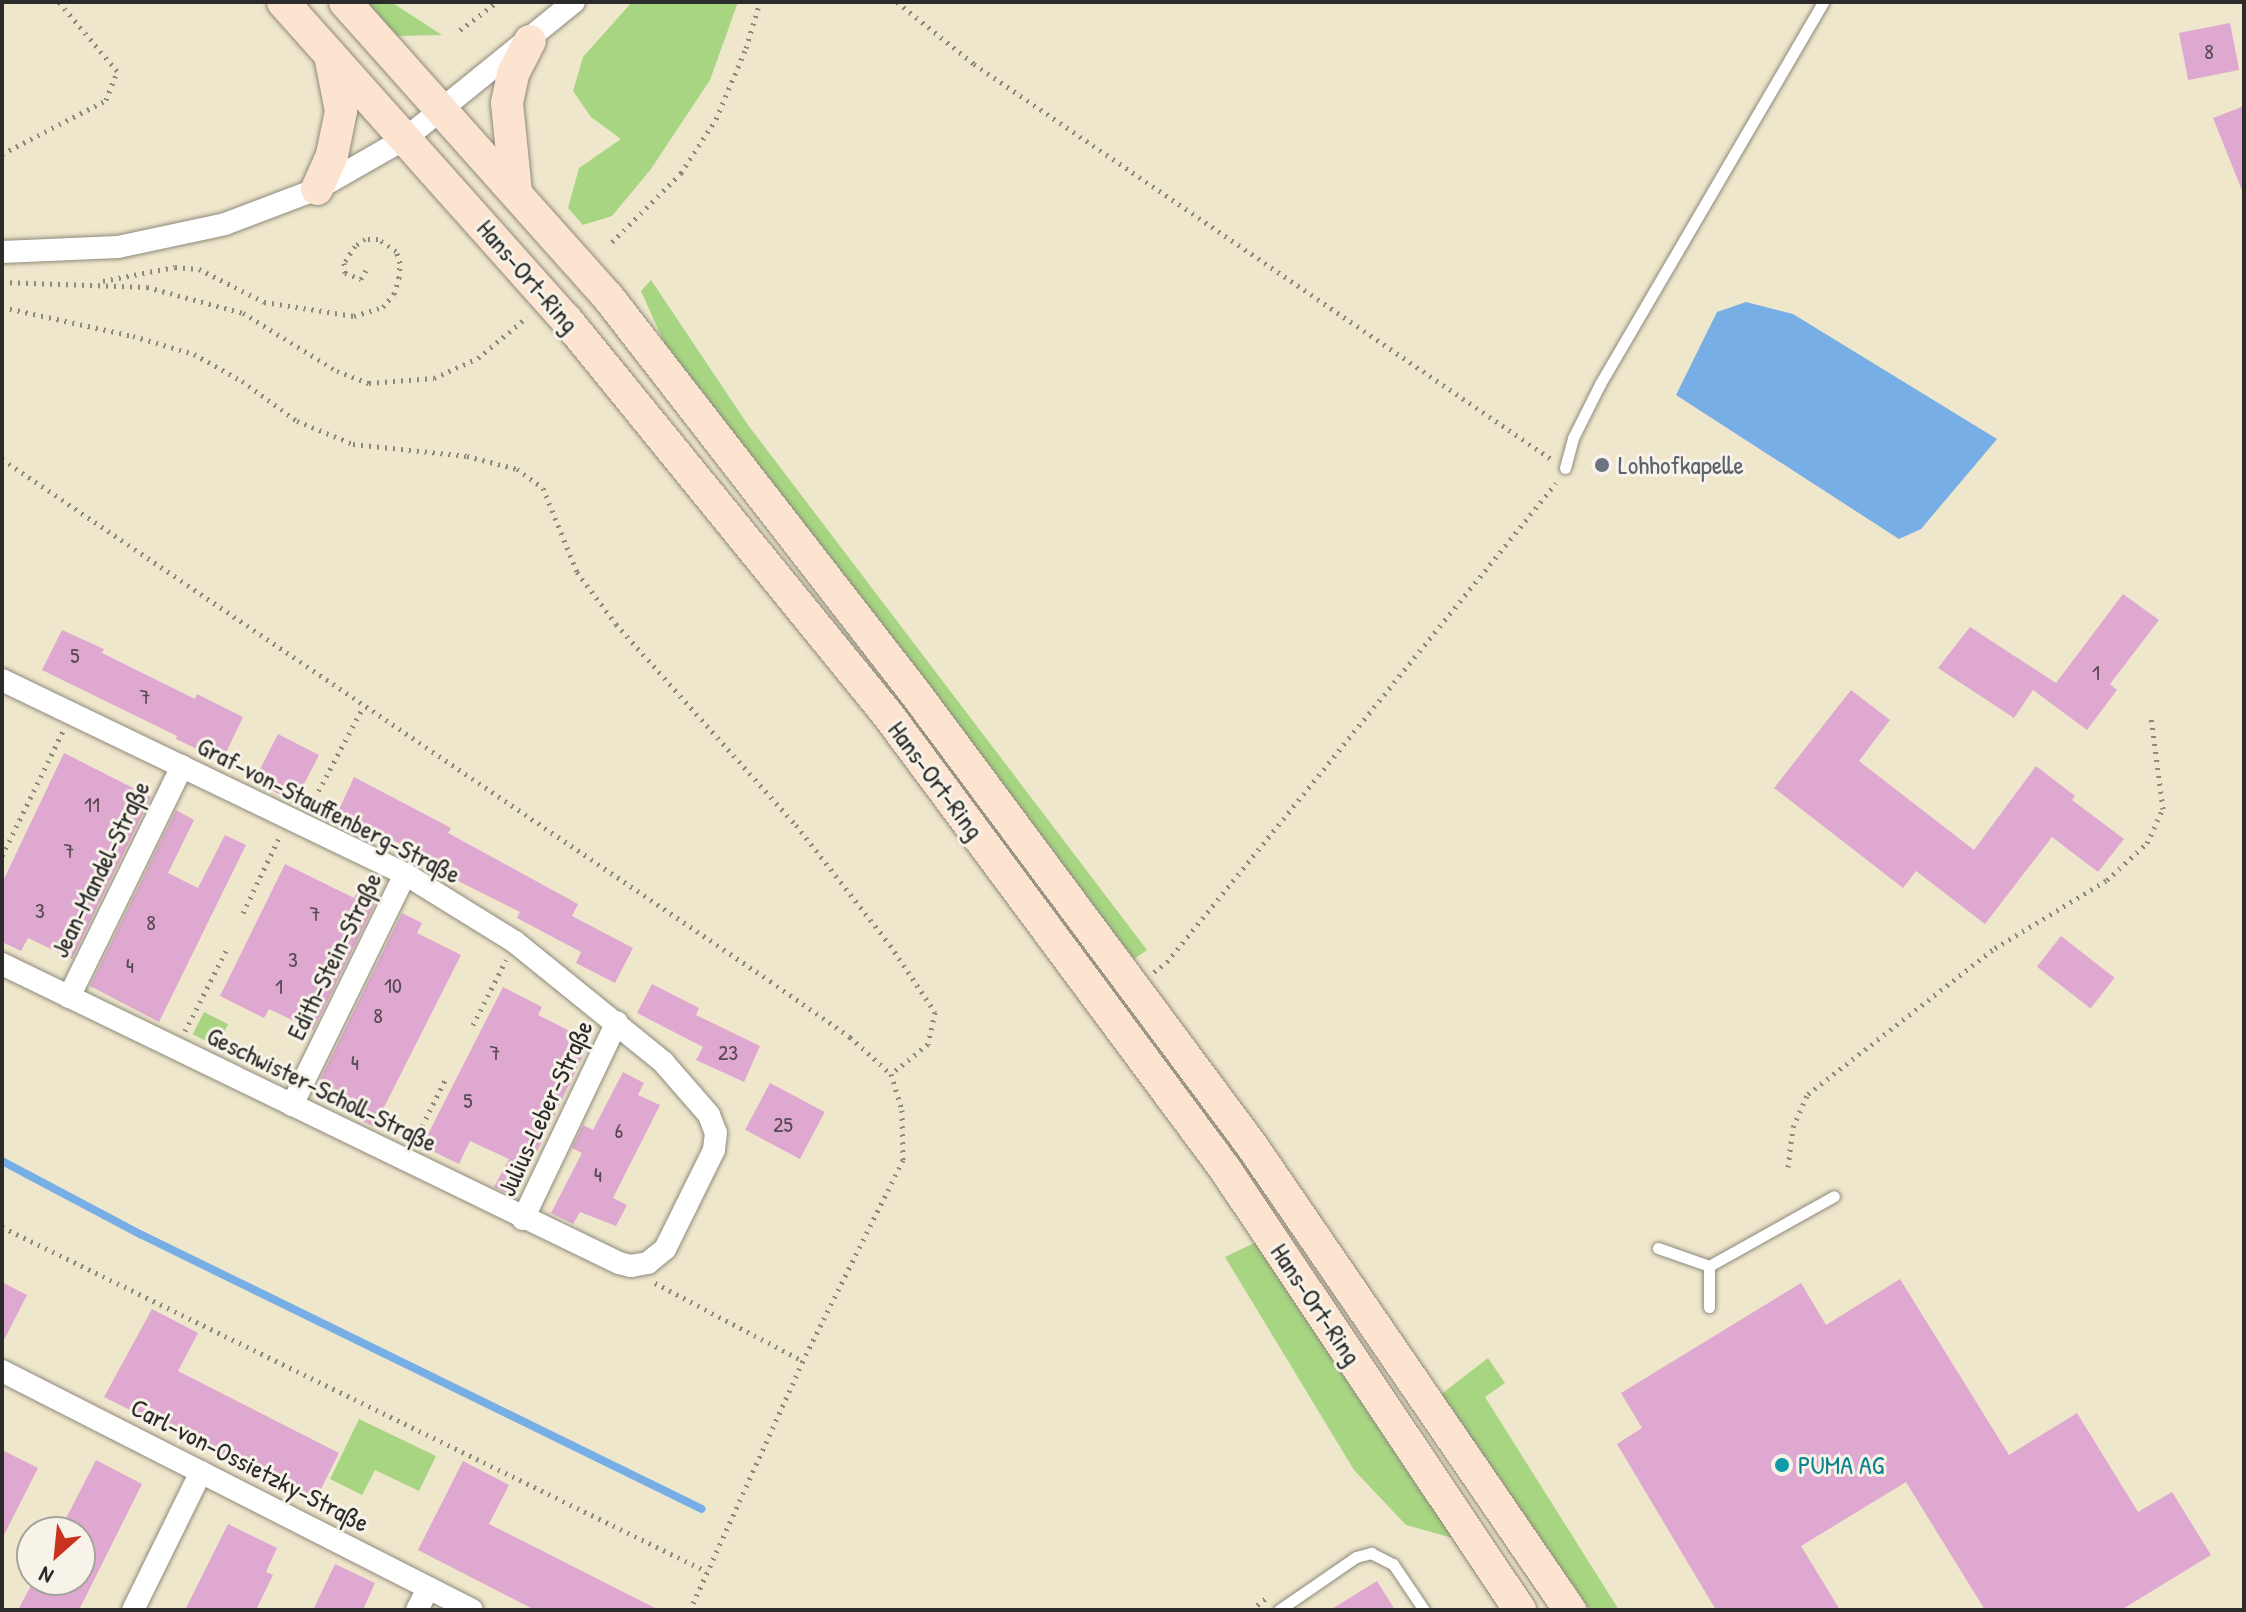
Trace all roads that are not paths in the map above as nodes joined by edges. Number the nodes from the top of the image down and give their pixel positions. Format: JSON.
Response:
{"nodes":[{"id":1,"x":283,"y":2,"type":"edge"},
{"id":2,"x":345,"y":2,"type":"edge"},
{"id":3,"x":574,"y":2,"type":"edge"},
{"id":4,"x":1823,"y":2,"type":"edge"},
{"id":5,"x":530,"y":41,"type":"junction"},
{"id":6,"x":329,"y":52,"type":"junction"},
{"id":7,"x":440,"y":108,"type":"junction"},
{"id":8,"x":406,"y":138,"type":"junction"},
{"id":9,"x":317,"y":189,"type":"junction"},
{"id":10,"x":516,"y":192,"type":"junction"},
{"id":11,"x":2,"y":252,"type":"edge"},
{"id":12,"x":1565,"y":468,"type":"road end"},
{"id":13,"x":2,"y":680,"type":"edge"},
{"id":14,"x":182,"y":766,"type":"junction"},
{"id":15,"x":405,"y":874,"type":"junction"},
{"id":16,"x":2,"y":964,"type":"edge"},
{"id":17,"x":69,"y":997,"type":"junction"},
{"id":18,"x":617,"y":1022,"type":"junction"},
{"id":19,"x":292,"y":1105,"type":"junction"},
{"id":20,"x":1834,"y":1196,"type":"dead end"},
{"id":21,"x":523,"y":1219,"type":"junction"},
{"id":22,"x":1658,"y":1248,"type":"dead end"},
{"id":23,"x":619,"y":1263,"type":"joint"},
{"id":24,"x":1709,"y":1266,"type":"junction"},
{"id":25,"x":1709,"y":1307,"type":"dead end"},
{"id":26,"x":2,"y":1371,"type":"edge"},
{"id":27,"x":201,"y":1472,"type":"junction"},
{"id":28,"x":428,"y":1588,"type":"junction"},
{"id":29,"x":133,"y":1610,"type":"edge"},
{"id":30,"x":417,"y":1610,"type":"edge"},
{"id":31,"x":472,"y":1610,"type":"edge"},
{"id":32,"x":1279,"y":1610,"type":"edge"},
{"id":33,"x":1424,"y":1610,"type":"edge"},
{"id":34,"x":1520,"y":1610,"type":"edge"},
{"id":35,"x":1570,"y":1610,"type":"edge"}],
"edges":[{"from":1,"to":6,"type":"main road","name":"Hans-Ort-Ring"},
{"from":2,"to":7,"type":"main road","name":"Hans-Ort-Ring"},
{"from":3,"to":5,"type":"street"},
{"from":4,"to":12,"type":"lane"},
{"from":5,"to":7,"type":"street"},
{"from":5,"to":10,"type":"main road"},
{"from":6,"to":8,"type":"main road","name":"Hans-Ort-Ring"},
{"from":6,"to":9,"type":"main road"},
{"from":7,"to":8,"type":"street"},
{"from":7,"to":10,"type":"main road","name":"Hans-Ort-Ring"},
{"from":8,"to":9,"type":"street"},
{"from":8,"to":34,"type":"main road","name":"Hans-Ort-Ring"},
{"from":9,"to":11,"type":"street"},
{"from":10,"to":35,"type":"main road","name":"Hans-Ort-Ring"},
{"from":13,"to":14,"type":"street","name":"Graf-von-Stauffenberg-Straße"},
{"from":14,"to":15,"type":"street","name":"Graf-von-Stauffenberg-Straße"},
{"from":14,"to":17,"type":"street","name":"Jean-Mandel-Straße"},
{"from":15,"to":18,"type":"street","name":"Graf-von-Stauffenberg-Straße"},
{"from":15,"to":19,"type":"street","name":"Edith-Stein-Straße"},
{"from":16,"to":17,"type":"street","name":"Geschwister-Scholl-Straße"},
{"from":17,"to":19,"type":"street","name":"Geschwister-Scholl-Straße"},
{"from":18,"to":21,"type":"street","name":"Julius-Leber-Straße"},
{"from":18,"to":23,"type":"street","name":"Graf-von-Stauffenberg-Straße"},
{"from":19,"to":21,"type":"street","name":"Geschwister-Scholl-Straße"},
{"from":20,"to":24,"type":"lane"},
{"from":21,"to":23,"type":"street","name":"Geschwister-Scholl-Straße"},
{"from":22,"to":24,"type":"lane"},
{"from":24,"to":25,"type":"lane"},
{"from":26,"to":27,"type":"street","name":"Carl-von-Ossietzky-Straße"},
{"from":27,"to":28,"type":"street","name":"Carl-von-Ossietzky-Straße"},
{"from":27,"to":29,"type":"street"},
{"from":28,"to":30,"type":"street"},
{"from":28,"to":31,"type":"street","name":"Carl-von-Ossietzky-Straße"},
{"from":32,"to":33,"type":"lane"}]}
